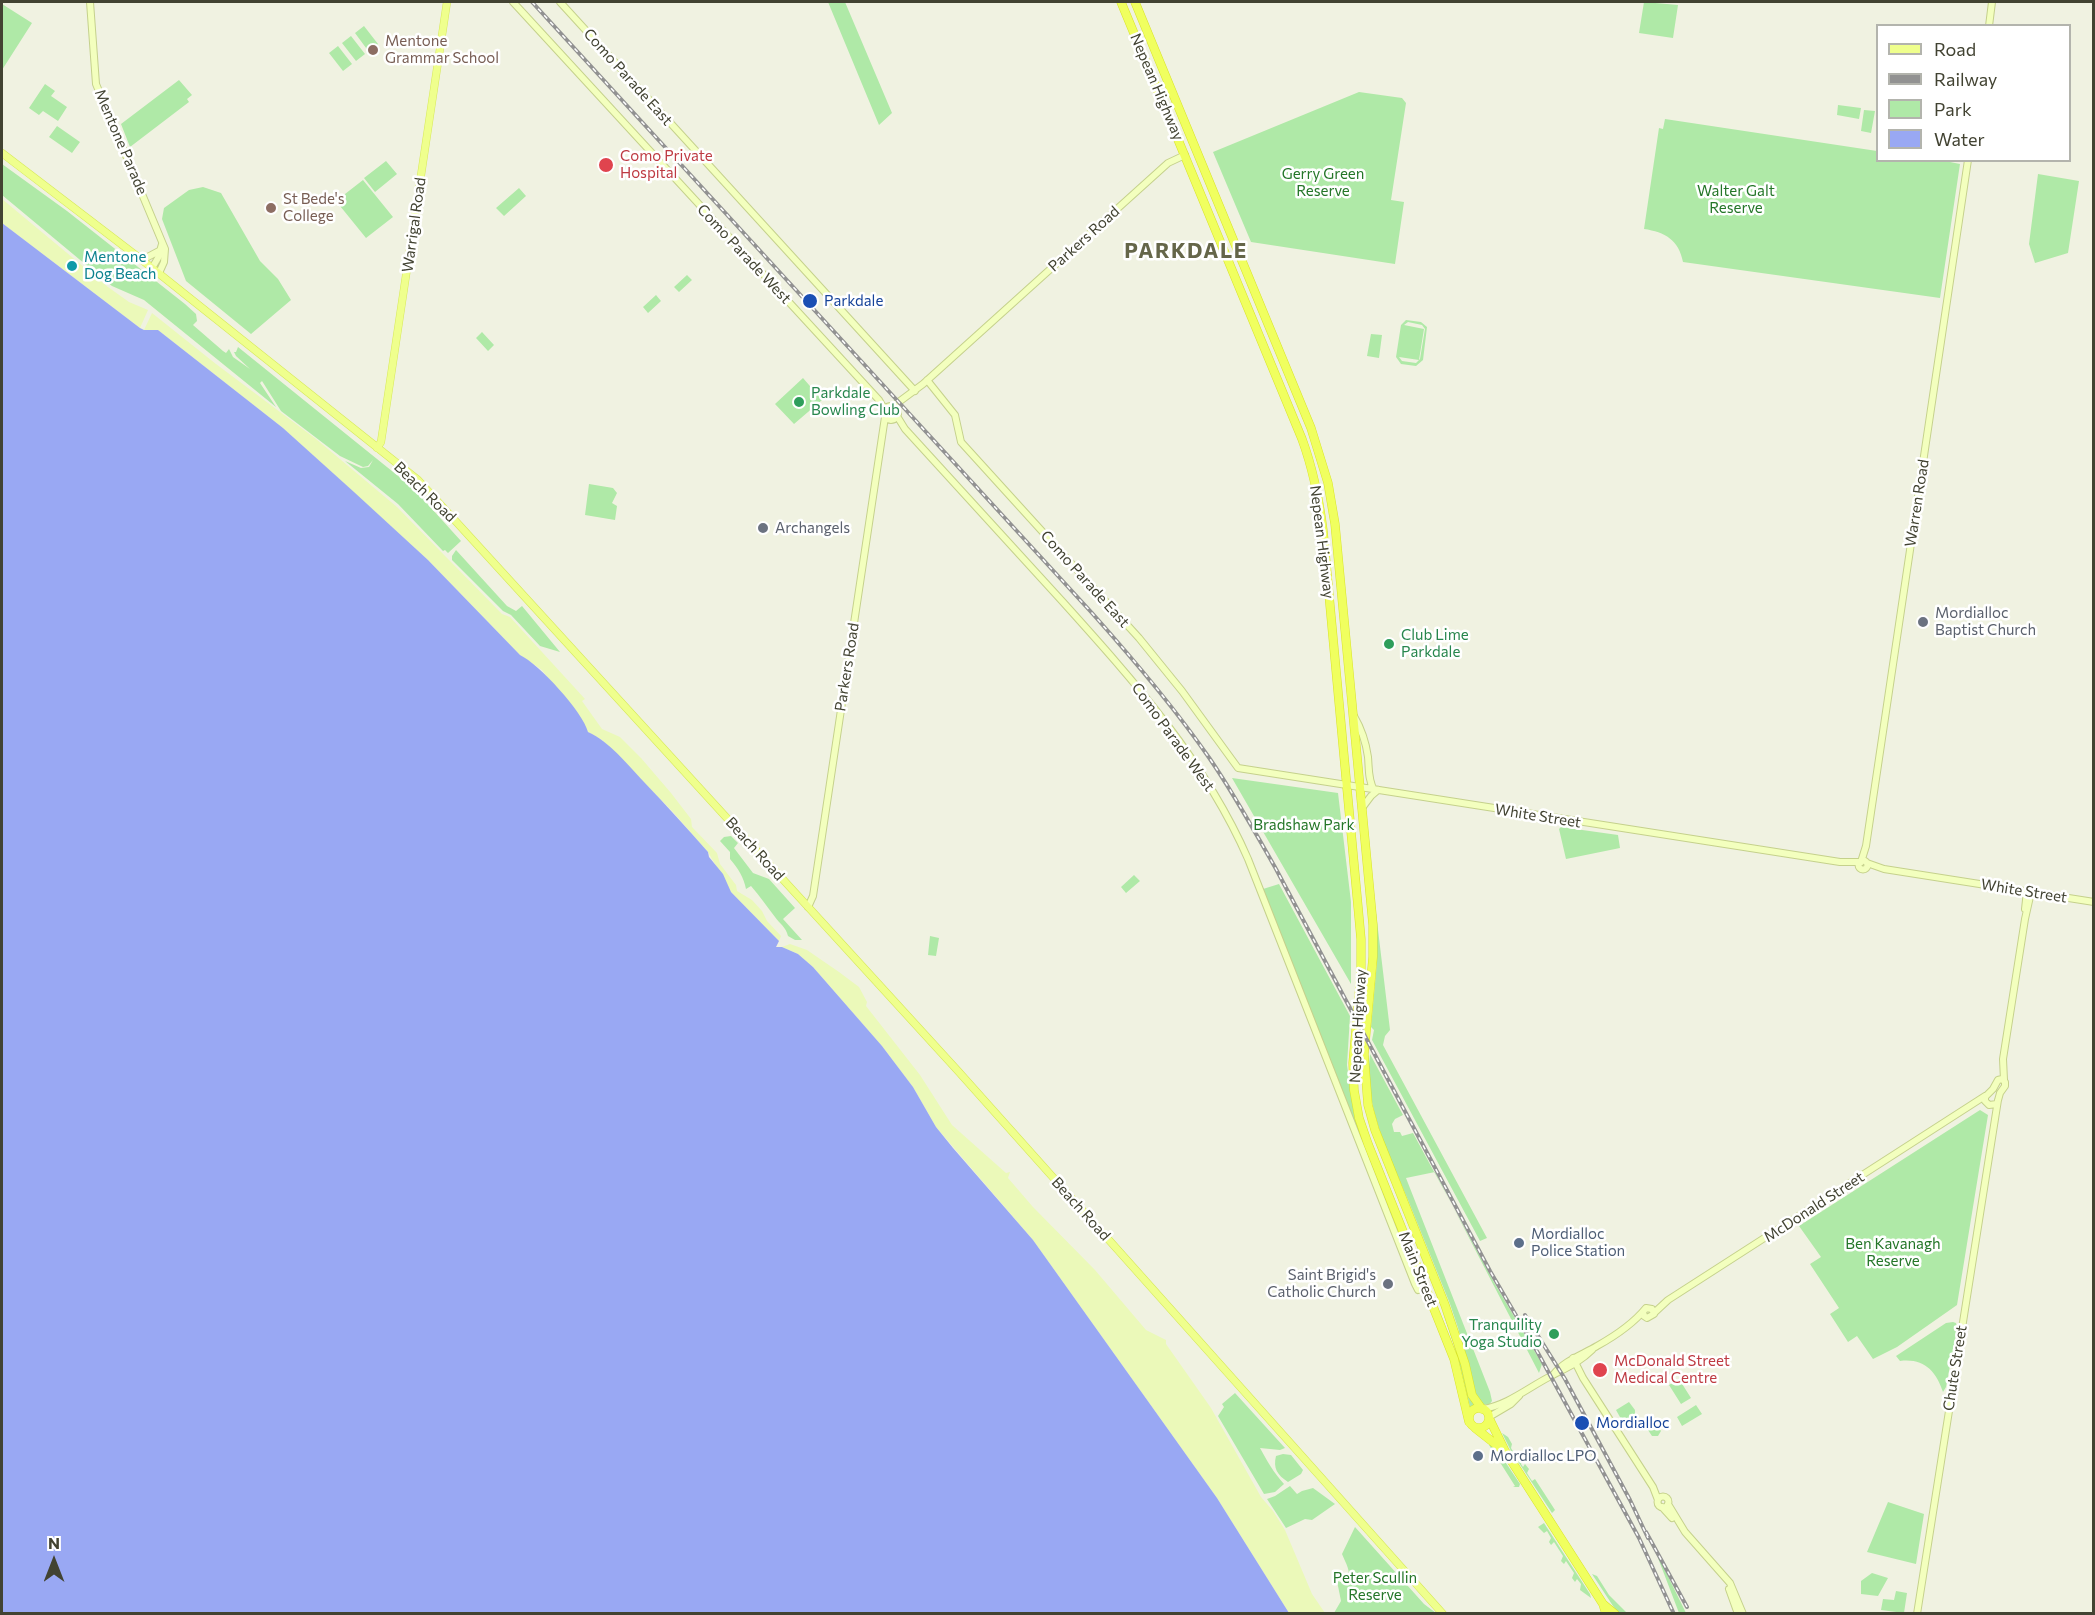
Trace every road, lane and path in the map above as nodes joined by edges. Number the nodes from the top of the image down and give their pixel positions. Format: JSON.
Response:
{"nodes":[{"id":1,"x":90,"y":2,"type":"edge"},
{"id":2,"x":447,"y":2,"type":"edge"},
{"id":3,"x":513,"y":2,"type":"edge"},
{"id":4,"x":560,"y":2,"type":"edge"},
{"id":5,"x":1121,"y":2,"type":"edge"},
{"id":6,"x":1135,"y":2,"type":"edge"},
{"id":7,"x":1992,"y":2,"type":"edge"},
{"id":8,"x":1989,"y":24,"type":"edge"},
{"id":9,"x":1197,"y":151,"type":"junction"},
{"id":10,"x":2,"y":153,"type":"edge"},
{"id":11,"x":1185,"y":155,"type":"junction"},
{"id":12,"x":1968,"y":162,"type":"edge"},
{"id":13,"x":160,"y":247,"type":"junction"},
{"id":14,"x":142,"y":260,"type":"junction"},
{"id":15,"x":152,"y":268,"type":"junction"},
{"id":16,"x":159,"y":273,"type":"junction"},
{"id":17,"x":925,"y":382,"type":"junction"},
{"id":18,"x":915,"y":391,"type":"junction"},
{"id":19,"x":891,"y":414,"type":"junction"},
{"id":20,"x":377,"y":448,"type":"junction"},
{"id":21,"x":1338,"y":561,"type":"junction"},
{"id":22,"x":1327,"y":581,"type":"junction"},
{"id":23,"x":1341,"y":585,"type":"junction"},
{"id":24,"x":1330,"y":600,"type":"junction"},
{"id":25,"x":1353,"y":715,"type":"junction"},
{"id":26,"x":1356,"y":744,"type":"junction"},
{"id":27,"x":1344,"y":745,"type":"junction"},
{"id":28,"x":1233,"y":763,"type":"joint"},
{"id":29,"x":1347,"y":785,"type":"junction"},
{"id":30,"x":1360,"y":787,"type":"junction"},
{"id":31,"x":1376,"y":790,"type":"junction"},
{"id":32,"x":1362,"y":808,"type":"junction"},
{"id":33,"x":1863,"y":865,"type":"junction"},
{"id":34,"x":2029,"y":891,"type":"junction"},
{"id":35,"x":2094,"y":902,"type":"edge"},
{"id":36,"x":808,"y":907,"type":"junction"},
{"id":37,"x":2003,"y":1059,"type":"junction"},
{"id":38,"x":2004,"y":1080,"type":"junction"},
{"id":39,"x":1996,"y":1084,"type":"junction"},
{"id":40,"x":1985,"y":1096,"type":"junction"},
{"id":41,"x":1998,"y":1100,"type":"junction"},
{"id":42,"x":1988,"y":1105,"type":"junction"},
{"id":43,"x":1344,"y":1107,"type":"joint"},
{"id":44,"x":1959,"y":1114,"type":"junction"},
{"id":45,"x":1359,"y":1118,"type":"joint"},
{"id":46,"x":1371,"y":1118,"type":"joint"},
{"id":47,"x":1993,"y":1122,"type":"junction"},
{"id":48,"x":1399,"y":1191,"type":"junction"},
{"id":49,"x":1388,"y":1196,"type":"junction"},
{"id":50,"x":1434,"y":1279,"type":"junction"},
{"id":51,"x":1420,"y":1285,"type":"junction"},
{"id":52,"x":1572,"y":1362,"type":"junction"},
{"id":53,"x":1499,"y":1408,"type":"junction"},
{"id":54,"x":1482,"y":1409,"type":"junction"},
{"id":55,"x":1489,"y":1418,"type":"junction"},
{"id":56,"x":1470,"y":1423,"type":"junction"},
{"id":57,"x":1505,"y":1451,"type":"junction"},
{"id":58,"x":1725,"y":1579,"type":"junction"},
{"id":59,"x":1603,"y":1604,"type":"junction"},
{"id":60,"x":1443,"y":1614,"type":"edge"},
{"id":61,"x":1606,"y":1614,"type":"edge"},
{"id":62,"x":1615,"y":1614,"type":"edge"},
{"id":63,"x":1738,"y":1614,"type":"edge"},
{"id":64,"x":1743,"y":1614,"type":"edge"},
{"id":65,"x":1917,"y":1614,"type":"edge"}],
"edges":[{"from":1,"to":13,"type":"street","name":"Mentone Parade"},
{"from":2,"to":20,"type":"main road","name":"Warrigal Road"},
{"from":3,"to":19,"type":"street","name":"Como Parade West"},
{"from":4,"to":18,"type":"street","name":"Como Parade East"},
{"from":5,"to":11,"type":"highway","name":"Nepean Highway"},
{"from":6,"to":9,"type":"highway","name":"Nepean Highway"},
{"from":7,"to":8,"type":"street"},
{"from":9,"to":11,"type":"highway"},
{"from":9,"to":21,"type":"highway","name":"Nepean Highway"},
{"from":10,"to":14,"type":"main road","name":"Beach Road"},
{"from":11,"to":17,"type":"street","name":"Parkers Road"},
{"from":11,"to":22,"type":"highway","name":"Nepean Highway"},
{"from":12,"to":33,"type":"street","name":"Warren Road"},
{"from":13,"to":14,"type":"street"},
{"from":13,"to":15,"type":"street"},
{"from":13,"to":16,"type":"street","name":"Mentone Parade"},
{"from":14,"to":15,"type":"main road","name":"Beach Road"},
{"from":15,"to":16,"type":"main road","name":"Beach Road"},
{"from":16,"to":20,"type":"main road","name":"Beach Road"},
{"from":17,"to":18,"type":"street","name":"Parkers Road"},
{"from":17,"to":28,"type":"street","name":"Como Parade East"},
{"from":18,"to":19,"type":"street","name":"Parkers Road"},
{"from":19,"to":36,"type":"street","name":"Parkers Road"},
{"from":19,"to":43,"type":"street","name":"Como Parade West"},
{"from":20,"to":36,"type":"main road","name":"Beach Road"},
{"from":21,"to":22,"type":"highway"},
{"from":21,"to":23,"type":"highway","name":"Nepean Highway"},
{"from":22,"to":24,"type":"highway","name":"Nepean Highway"},
{"from":23,"to":24,"type":"highway"},
{"from":23,"to":25,"type":"highway","name":"Nepean Highway"},
{"from":24,"to":27,"type":"highway","name":"Nepean Highway"},
{"from":25,"to":26,"type":"highway","name":"Nepean Highway"},
{"from":25,"to":31,"type":"street"},
{"from":26,"to":27,"type":"highway"},
{"from":26,"to":30,"type":"highway","name":"Nepean Highway"},
{"from":27,"to":29,"type":"highway","name":"Nepean Highway"},
{"from":28,"to":29,"type":"street","name":"White Street"},
{"from":29,"to":30,"type":"street","name":"White Street"},
{"from":29,"to":45,"type":"highway","name":"Nepean Highway"},
{"from":30,"to":31,"type":"street","name":"White Street"},
{"from":30,"to":32,"type":"highway","name":"Nepean Highway"},
{"from":31,"to":32,"type":"street"},
{"from":31,"to":33,"type":"street","name":"White Street"},
{"from":32,"to":46,"type":"highway","name":"Nepean Highway"},
{"from":33,"to":34,"type":"street","name":"White Street"},
{"from":34,"to":35,"type":"street","name":"White Street"},
{"from":34,"to":37,"type":"street"},
{"from":36,"to":60,"type":"main road","name":"Beach Road"},
{"from":37,"to":38,"type":"street"},
{"from":37,"to":39,"type":"street"},
{"from":38,"to":39,"type":"street"},
{"from":38,"to":41,"type":"street","name":"Chute Street"},
{"from":39,"to":40,"type":"street","name":"McDonald Street"},
{"from":40,"to":42,"type":"street","name":"Chute Street"},
{"from":40,"to":44,"type":"street","name":"McDonald Street"},
{"from":41,"to":42,"type":"street","name":"McDonald Street"},
{"from":41,"to":47,"type":"street","name":"Chute Street"},
{"from":42,"to":44,"type":"street","name":"McDonald Street"},
{"from":42,"to":47,"type":"street","name":"Chute Street"},
{"from":43,"to":51,"type":"street","name":"Main Street"},
{"from":44,"to":52,"type":"street","name":"McDonald Street"},
{"from":45,"to":49,"type":"highway","name":"Main Street"},
{"from":46,"to":48,"type":"highway","name":"Main Street"},
{"from":47,"to":65,"type":"street","name":"Chute Street"},
{"from":48,"to":49,"type":"highway"},
{"from":48,"to":50,"type":"highway","name":"Main Street"},
{"from":49,"to":51,"type":"highway","name":"Main Street"},
{"from":50,"to":51,"type":"highway"},
{"from":50,"to":54,"type":"highway","name":"Main Street"},
{"from":51,"to":56,"type":"highway","name":"Main Street"},
{"from":52,"to":53,"type":"street"},
{"from":52,"to":58,"type":"street"},
{"from":53,"to":54,"type":"street"},
{"from":53,"to":55,"type":"street"},
{"from":54,"to":55,"type":"highway"},
{"from":54,"to":56,"type":"highway"},
{"from":55,"to":56,"type":"highway"},
{"from":55,"to":57,"type":"highway"},
{"from":56,"to":57,"type":"highway"},
{"from":57,"to":59,"type":"highway"},
{"from":58,"to":63,"type":"street"},
{"from":58,"to":64,"type":"street"},
{"from":59,"to":61,"type":"highway"},
{"from":59,"to":62,"type":"highway"}]}
